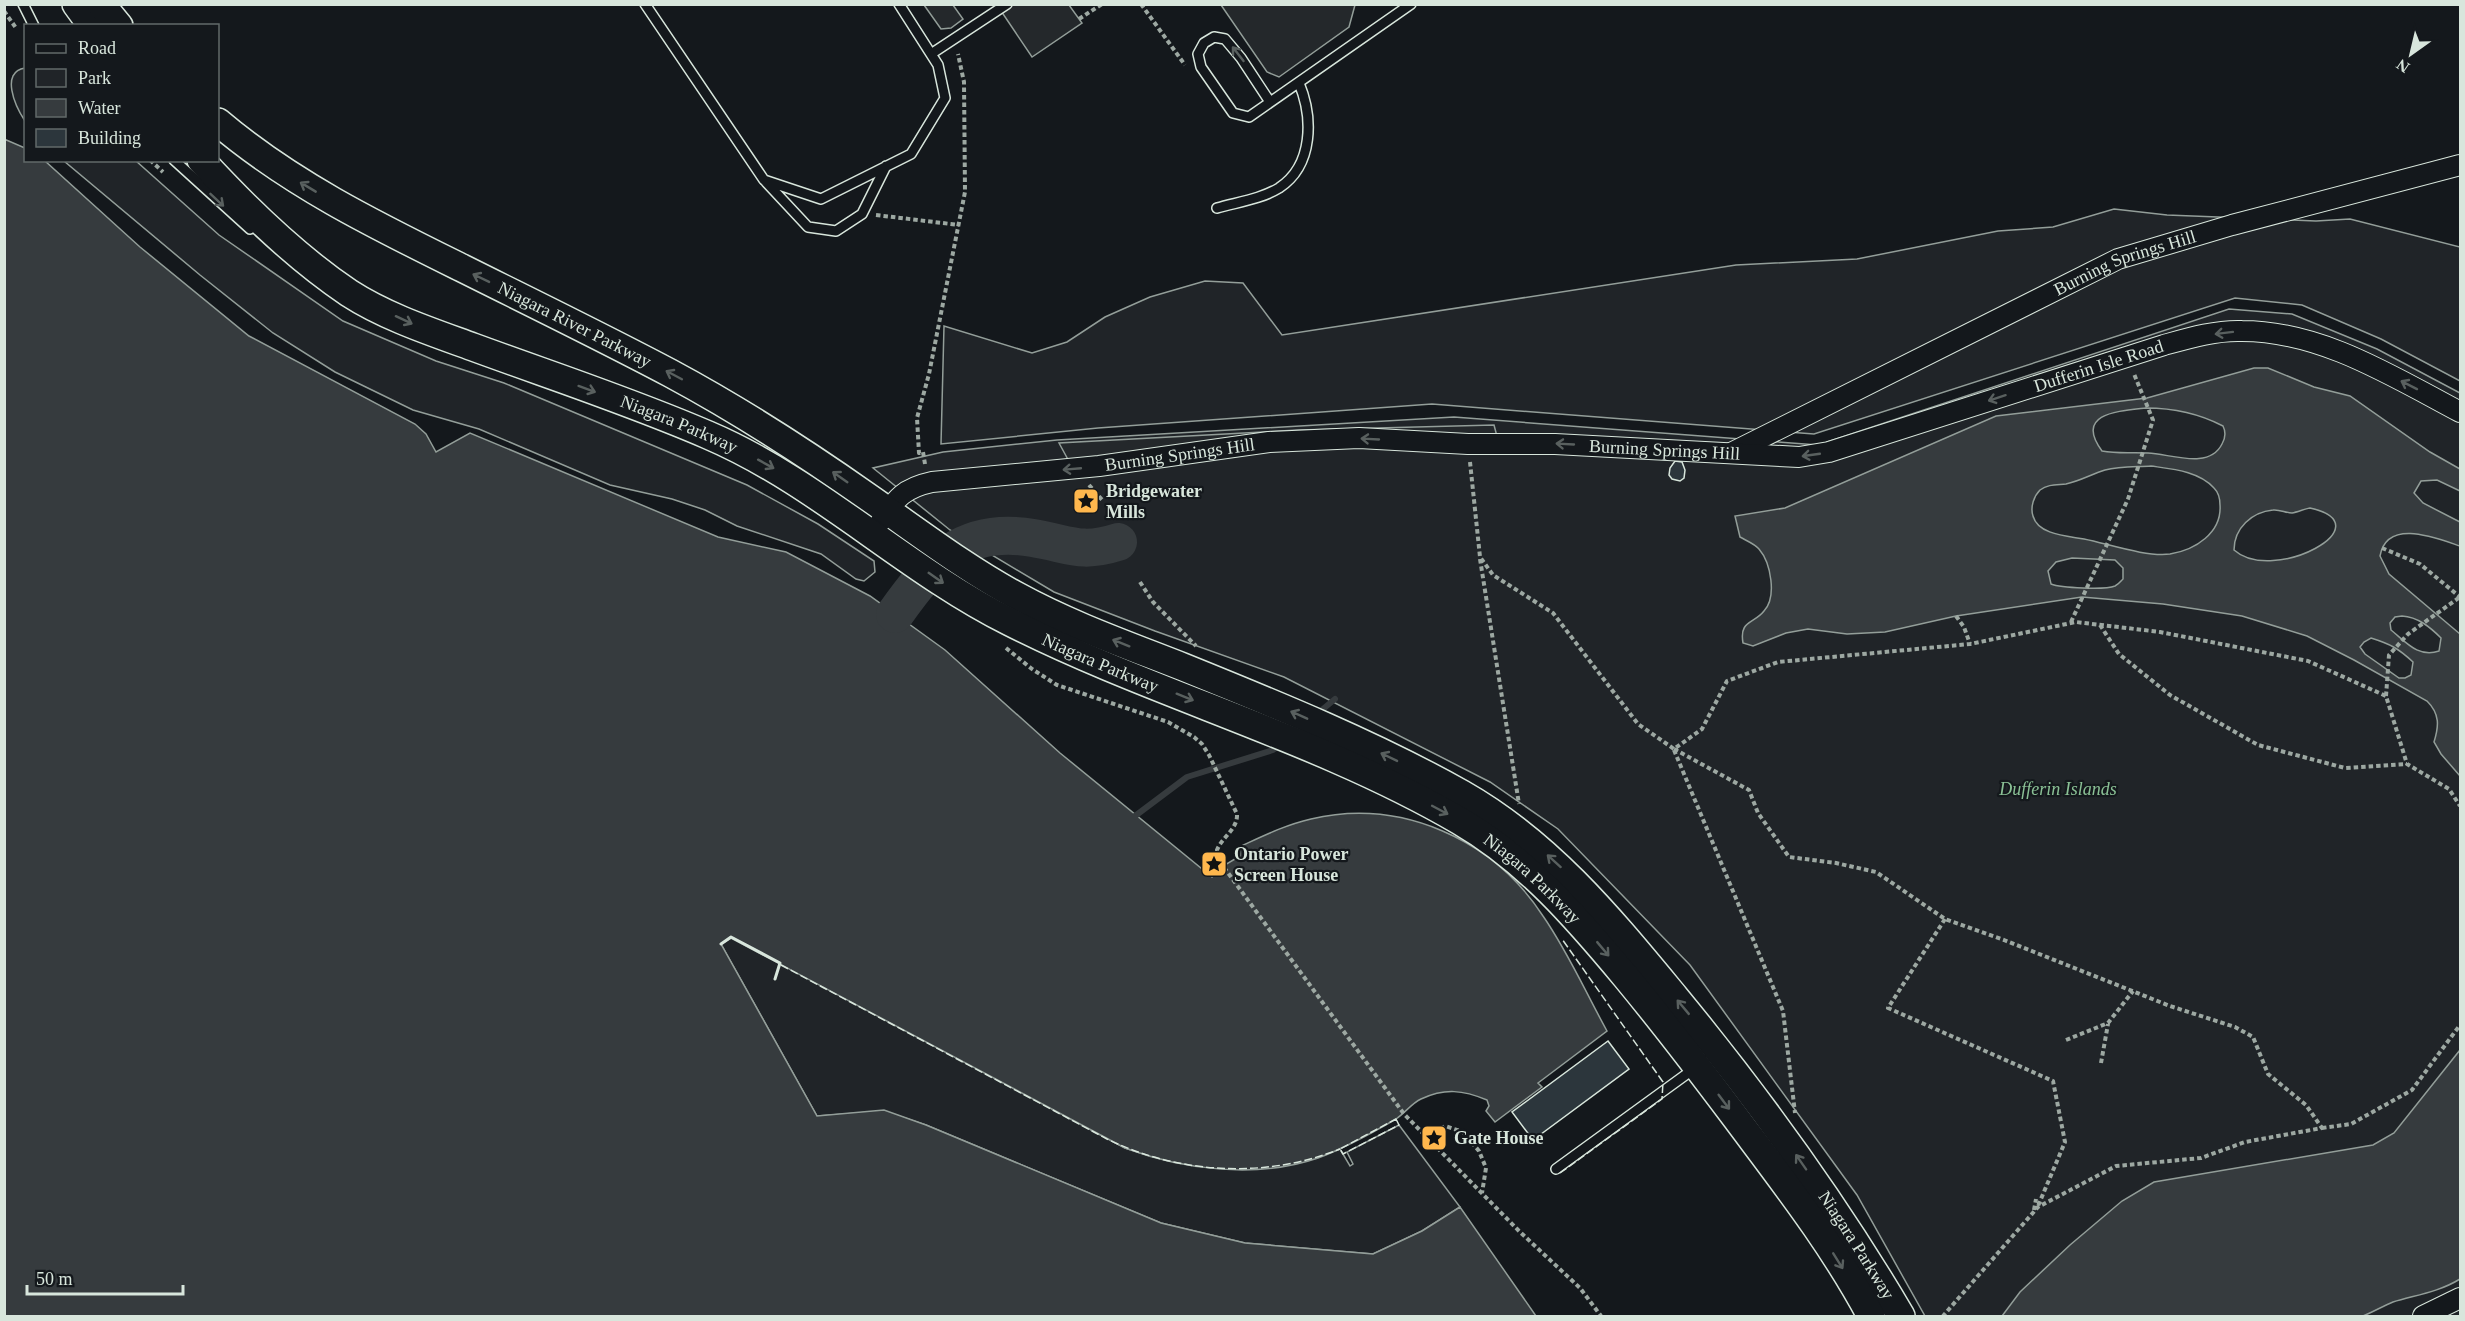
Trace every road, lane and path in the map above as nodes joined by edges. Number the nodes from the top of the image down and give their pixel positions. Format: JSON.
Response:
{"nodes":[{"id":1,"x":23,"y":4,"type":"edge"},
{"id":2,"x":76,"y":4,"type":"edge"},
{"id":3,"x":101,"y":4,"type":"edge"},
{"id":4,"x":645,"y":4,"type":"edge"},
{"id":5,"x":898,"y":4,"type":"edge"},
{"id":6,"x":1007,"y":4,"type":"edge"},
{"id":7,"x":1102,"y":4,"type":"edge"},
{"id":8,"x":1141,"y":4,"type":"edge"},
{"id":9,"x":1411,"y":4,"type":"edge"},
{"id":10,"x":1079,"y":19,"type":"dead end"},
{"id":11,"x":33,"y":24,"type":"edge"},
{"id":12,"x":91,"y":24,"type":"edge"},
{"id":13,"x":117,"y":24,"type":"edge"},
{"id":14,"x":932,"y":54,"type":"junction"},
{"id":15,"x":958,"y":54,"type":"dead end"},
{"id":16,"x":1188,"y":70,"type":"dead end"},
{"id":17,"x":1299,"y":83,"type":"junction"},
{"id":18,"x":1270,"y":102,"type":"junction"},
{"id":19,"x":219,"y":123,"type":"edge"},
{"id":20,"x":176,"y":162,"type":"edge"},
{"id":21,"x":203,"y":162,"type":"edge"},
{"id":22,"x":2460,"y":165,"type":"edge"},
{"id":23,"x":886,"y":166,"type":"junction"},
{"id":24,"x":764,"y":180,"type":"junction"},
{"id":25,"x":1217,"y":208,"type":"dead end"},
{"id":26,"x":862,"y":214,"type":"junction"},
{"id":27,"x":958,"y":225,"type":"junction"},
{"id":28,"x":261,"y":238,"type":"dead end"},
{"id":29,"x":277,"y":251,"type":"dead end"},
{"id":30,"x":351,"y":295,"type":"junction"},
{"id":31,"x":2127,"y":356,"type":"junction"},
{"id":32,"x":2460,"y":412,"type":"edge"},
{"id":33,"x":1468,"y":444,"type":"junction"},
{"id":34,"x":1728,"y":454,"type":"junction"},
{"id":35,"x":925,"y":464,"type":"dead end"},
{"id":36,"x":888,"y":511,"type":"junction"},
{"id":37,"x":925,"y":538,"type":"joint"},
{"id":38,"x":884,"y":541,"type":"junction"},
{"id":39,"x":2382,"y":548,"type":"dead end"},
{"id":40,"x":1480,"y":557,"type":"junction"},
{"id":41,"x":1140,"y":582,"type":"dead end"},
{"id":42,"x":2460,"y":597,"type":"edge"},
{"id":43,"x":1956,"y":616,"type":"dead end"},
{"id":44,"x":2070,"y":623,"type":"junction"},
{"id":45,"x":2099,"y":624,"type":"junction"},
{"id":46,"x":1188,"y":638,"type":"dead end"},
{"id":47,"x":1000,"y":642,"type":"dead end"},
{"id":48,"x":1970,"y":644,"type":"junction"},
{"id":49,"x":2386,"y":696,"type":"junction"},
{"id":50,"x":1318,"y":738,"type":"junction"},
{"id":51,"x":1674,"y":749,"type":"junction"},
{"id":52,"x":2407,"y":764,"type":"junction"},
{"id":53,"x":2460,"y":805,"type":"edge"},
{"id":54,"x":1521,"y":813,"type":"dead end"},
{"id":55,"x":1945,"y":919,"type":"junction"},
{"id":56,"x":2133,"y":991,"type":"junction"},
{"id":57,"x":2109,"y":1023,"type":"junction"},
{"id":58,"x":2460,"y":1024,"type":"edge"},
{"id":59,"x":2066,"y":1040,"type":"dead end"},
{"id":60,"x":2101,"y":1063,"type":"dead end"},
{"id":61,"x":1697,"y":1066,"type":"junction"},
{"id":62,"x":1795,"y":1116,"type":"dead end"},
{"id":63,"x":2322,"y":1128,"type":"junction"},
{"id":64,"x":1428,"y":1137,"type":"junction"},
{"id":65,"x":1556,"y":1169,"type":"dead end"},
{"id":66,"x":1482,"y":1194,"type":"junction"},
{"id":67,"x":2036,"y":1199,"type":"dead end"},
{"id":68,"x":2036,"y":1209,"type":"junction"},
{"id":69,"x":2460,"y":1298,"type":"edge"},
{"id":70,"x":1601,"y":1317,"type":"edge"},
{"id":71,"x":1871,"y":1317,"type":"edge"},
{"id":72,"x":1901,"y":1317,"type":"edge"},
{"id":73,"x":1943,"y":1317,"type":"edge"},
{"id":74,"x":2423,"y":1317,"type":"edge"}],
"edges":[{"from":1,"to":11,"type":"lane"},
{"from":2,"to":12,"type":"main road"},
{"from":3,"to":13,"type":"main road"},
{"from":4,"to":24,"type":"lane"},
{"from":5,"to":14,"type":"lane"},
{"from":6,"to":14,"type":"lane"},
{"from":7,"to":10,"type":"path"},
{"from":8,"to":16,"type":"path"},
{"from":9,"to":17,"type":"lane"},
{"from":14,"to":23,"type":"lane"},
{"from":15,"to":27,"type":"path"},
{"from":17,"to":18,"type":"lane"},
{"from":17,"to":25,"type":"lane"},
{"from":18,"to":18,"type":"lane","one_way":true},
{"from":36,"to":19,"type":"main road","name":"Niagara River Parkway","one_way":true},
{"from":20,"to":28,"type":"lane","one_way":true},
{"from":21,"to":30,"type":"main road","name":"Niagara Parkway"},
{"from":22,"to":34,"type":"street","name":"Burning Springs Hill"},
{"from":23,"to":24,"type":"lane"},
{"from":23,"to":26,"type":"lane"},
{"from":24,"to":26,"type":"lane"},
{"from":26,"to":27,"type":"path"},
{"from":27,"to":35,"type":"path"},
{"from":29,"to":30,"type":"lane"},
{"from":30,"to":38,"type":"main road","name":"Niagara Parkway","one_way":true},
{"from":32,"to":31,"type":"street","name":"Dufferin Isle Road","one_way":true},
{"from":31,"to":34,"type":"street","name":"Dufferin Isle Road","one_way":true},
{"from":31,"to":44,"type":"path"},
{"from":34,"to":33,"type":"street","name":"Burning Springs Hill","one_way":true},
{"from":33,"to":36,"type":"street","name":"Burning Springs Hill","one_way":true},
{"from":33,"to":40,"type":"path"},
{"from":36,"to":37,"type":"main road","name":"Niagara River Parkway"},
{"from":36,"to":38,"type":"street","name":"Burning Springs Hill"},
{"from":50,"to":37,"type":"main road","name":"Niagara Parkway","one_way":true},
{"from":38,"to":50,"type":"main road","name":"Niagara Parkway","one_way":true},
{"from":39,"to":42,"type":"path"},
{"from":40,"to":51,"type":"path"},
{"from":40,"to":54,"type":"path"},
{"from":41,"to":46,"type":"path"},
{"from":42,"to":49,"type":"path"},
{"from":43,"to":48,"type":"path"},
{"from":44,"to":45,"type":"path"},
{"from":44,"to":48,"type":"path"},
{"from":45,"to":49,"type":"path"},
{"from":45,"to":52,"type":"path"},
{"from":47,"to":64,"type":"path"},
{"from":48,"to":51,"type":"path"},
{"from":49,"to":52,"type":"path"},
{"from":50,"to":61,"type":"main road","name":"Niagara Parkway","one_way":true},
{"from":72,"to":50,"type":"main road","name":"Niagara Parkway","one_way":true},
{"from":51,"to":55,"type":"path"},
{"from":51,"to":62,"type":"path"},
{"from":52,"to":53,"type":"path"},
{"from":55,"to":56,"type":"path"},
{"from":55,"to":68,"type":"path"},
{"from":56,"to":57,"type":"path"},
{"from":56,"to":63,"type":"path"},
{"from":57,"to":59,"type":"path"},
{"from":57,"to":60,"type":"path"},
{"from":58,"to":63,"type":"path"},
{"from":61,"to":65,"type":"lane"},
{"from":61,"to":71,"type":"main road","name":"Niagara Parkway","one_way":true},
{"from":63,"to":68,"type":"path"},
{"from":64,"to":66,"type":"path"},
{"from":64,"to":66,"type":"path"},
{"from":66,"to":70,"type":"path"},
{"from":67,"to":68,"type":"path"},
{"from":68,"to":73,"type":"path"},
{"from":69,"to":74,"type":"street"}]}
